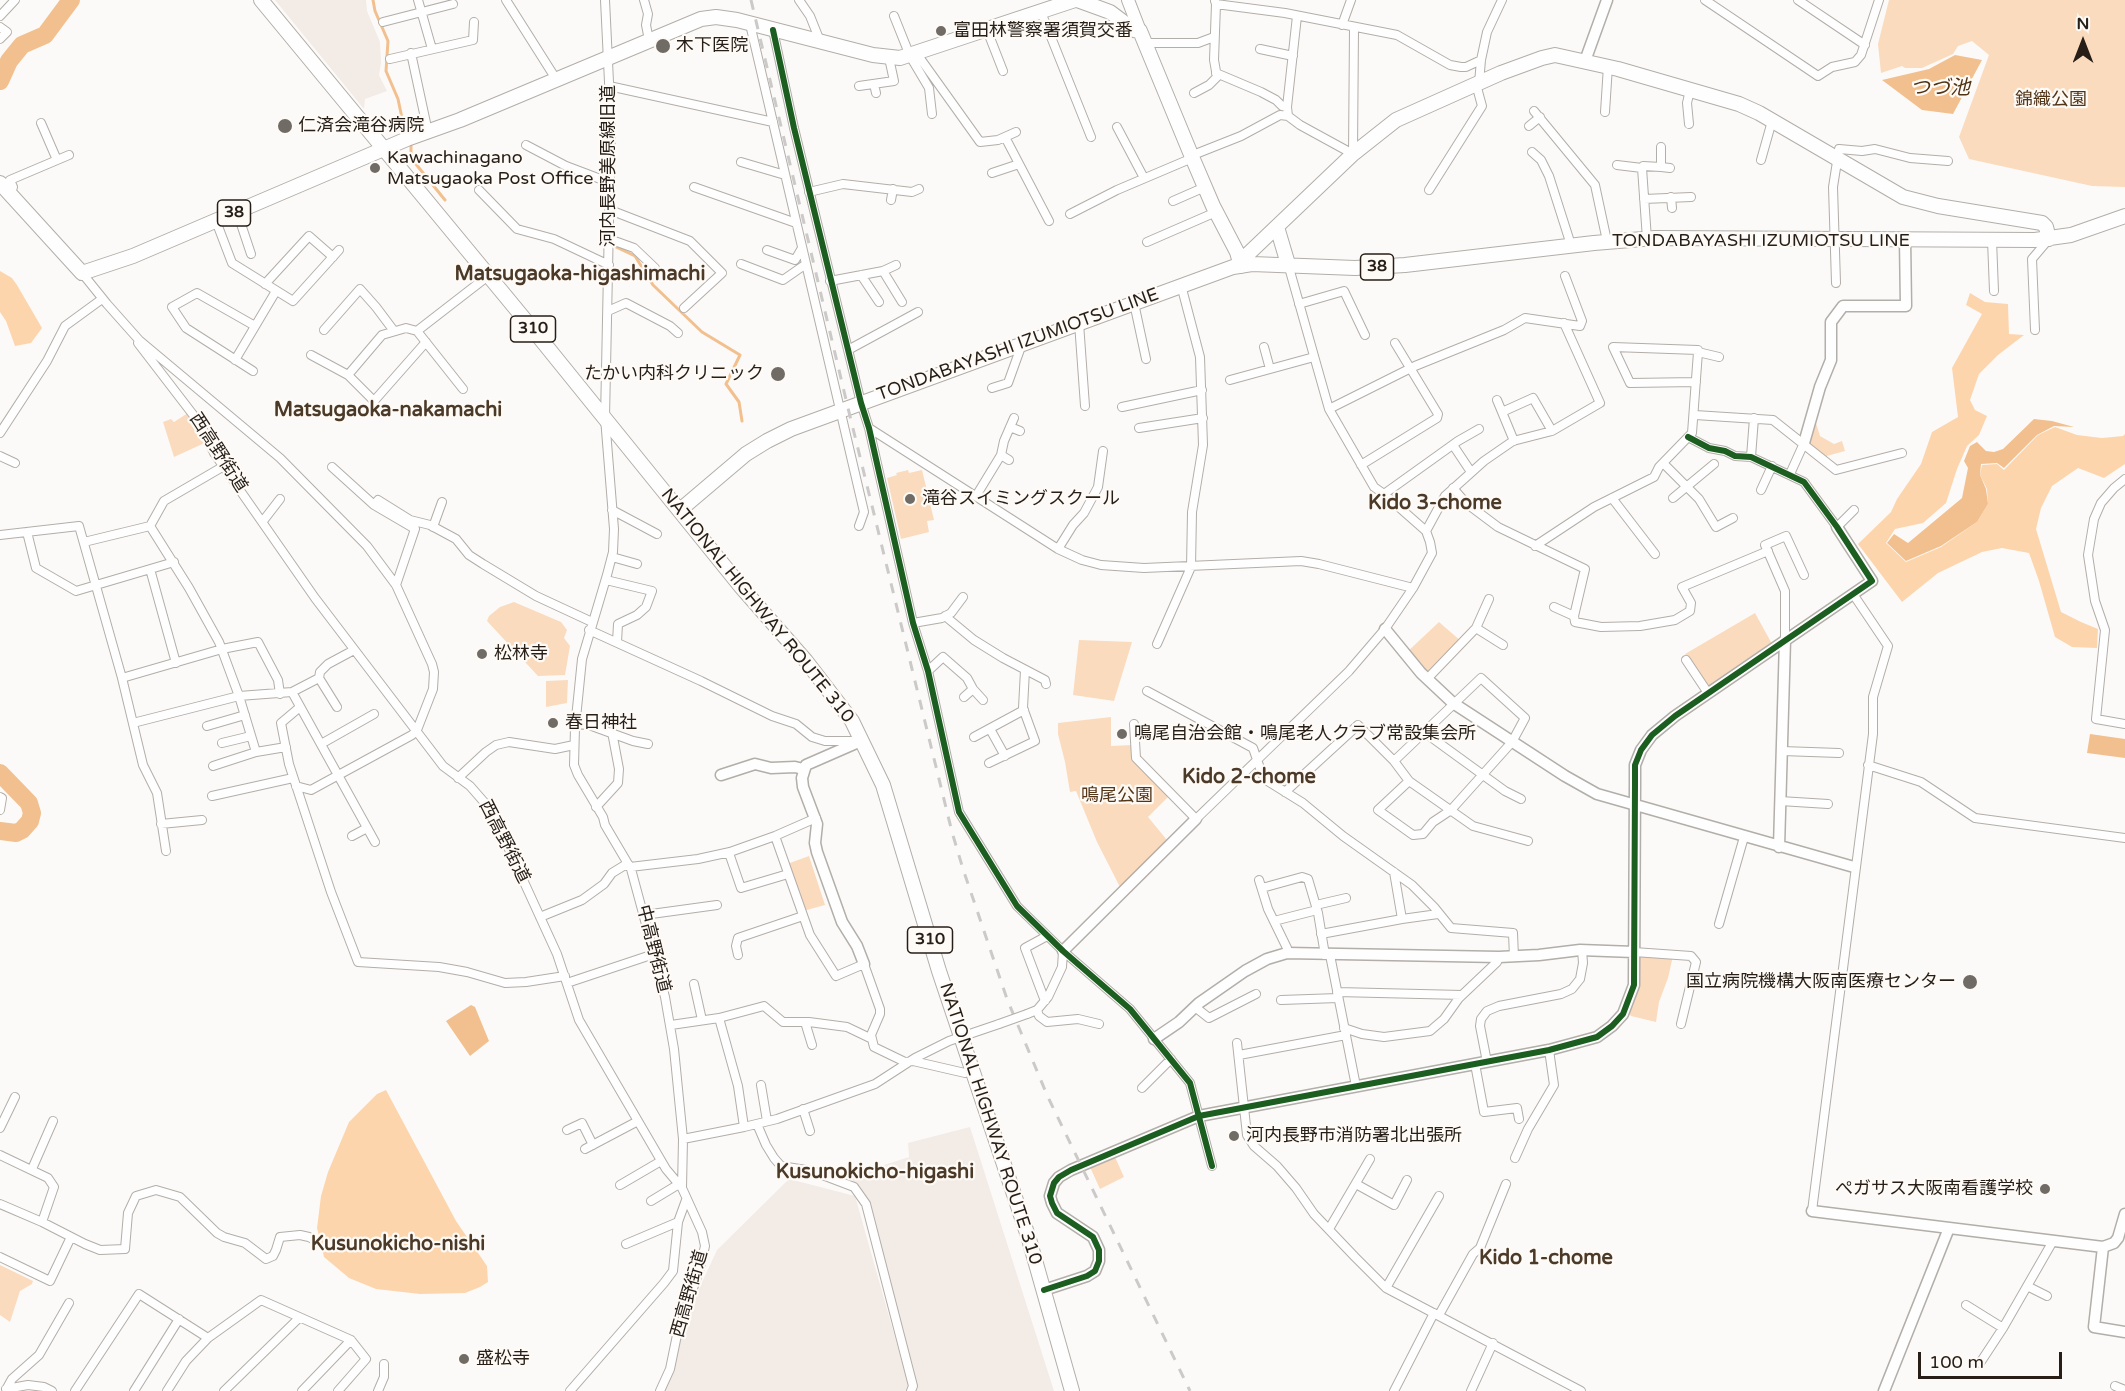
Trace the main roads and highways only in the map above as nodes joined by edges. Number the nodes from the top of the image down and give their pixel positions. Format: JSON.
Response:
{"nodes":[{"id":1,"x":261,"y":0,"type":"edge"},
{"id":2,"x":1076,"y":0,"type":"edge"},
{"id":3,"x":1128,"y":0,"type":"edge"},
{"id":4,"x":1143,"y":37,"type":"junction"},
{"id":5,"x":385,"y":150,"type":"junction"},
{"id":6,"x":0,"y":183,"type":"edge"},
{"id":7,"x":2125,"y":216,"type":"edge"},
{"id":8,"x":1277,"y":227,"type":"junction"},
{"id":9,"x":2049,"y":239,"type":"junction"},
{"id":10,"x":1287,"y":264,"type":"junction"},
{"id":11,"x":1241,"y":266,"type":"junction"},
{"id":12,"x":680,"y":510,"type":"junction"},
{"id":13,"x":1072,"y":1391,"type":"edge"}],
"edges":[{"from":1,"to":5,"type":"main road","name":"NATIONAL HIGHWAY ROUTE 310","number":"310"},
{"from":2,"to":4,"type":"main road","number":"38"},
{"from":2,"to":5,"type":"main road","number":"38"},
{"from":3,"to":4,"type":"main road"},
{"from":4,"to":11,"type":"main road"},
{"from":5,"to":6,"type":"main road","number":"38"},
{"from":5,"to":12,"type":"main road","name":"NATIONAL HIGHWAY ROUTE 310","number":"310"},
{"from":7,"to":9,"type":"main road","name":"TONDABAYASHI IZUMIOTSU LINE","number":"38"},
{"from":8,"to":9,"type":"main road"},
{"from":8,"to":10,"type":"main road"},
{"from":8,"to":11,"type":"main road"},
{"from":9,"to":10,"type":"main road","name":"TONDABAYASHI IZUMIOTSU LINE","number":"38"},
{"from":10,"to":11,"type":"main road","name":"TONDABAYASHI IZUMIOTSU LINE","number":"38"},
{"from":11,"to":12,"type":"main road","name":"TONDABAYASHI IZUMIOTSU LINE","number":"38"},
{"from":12,"to":13,"type":"main road","name":"NATIONAL HIGHWAY ROUTE 310","number":"310"}]}
